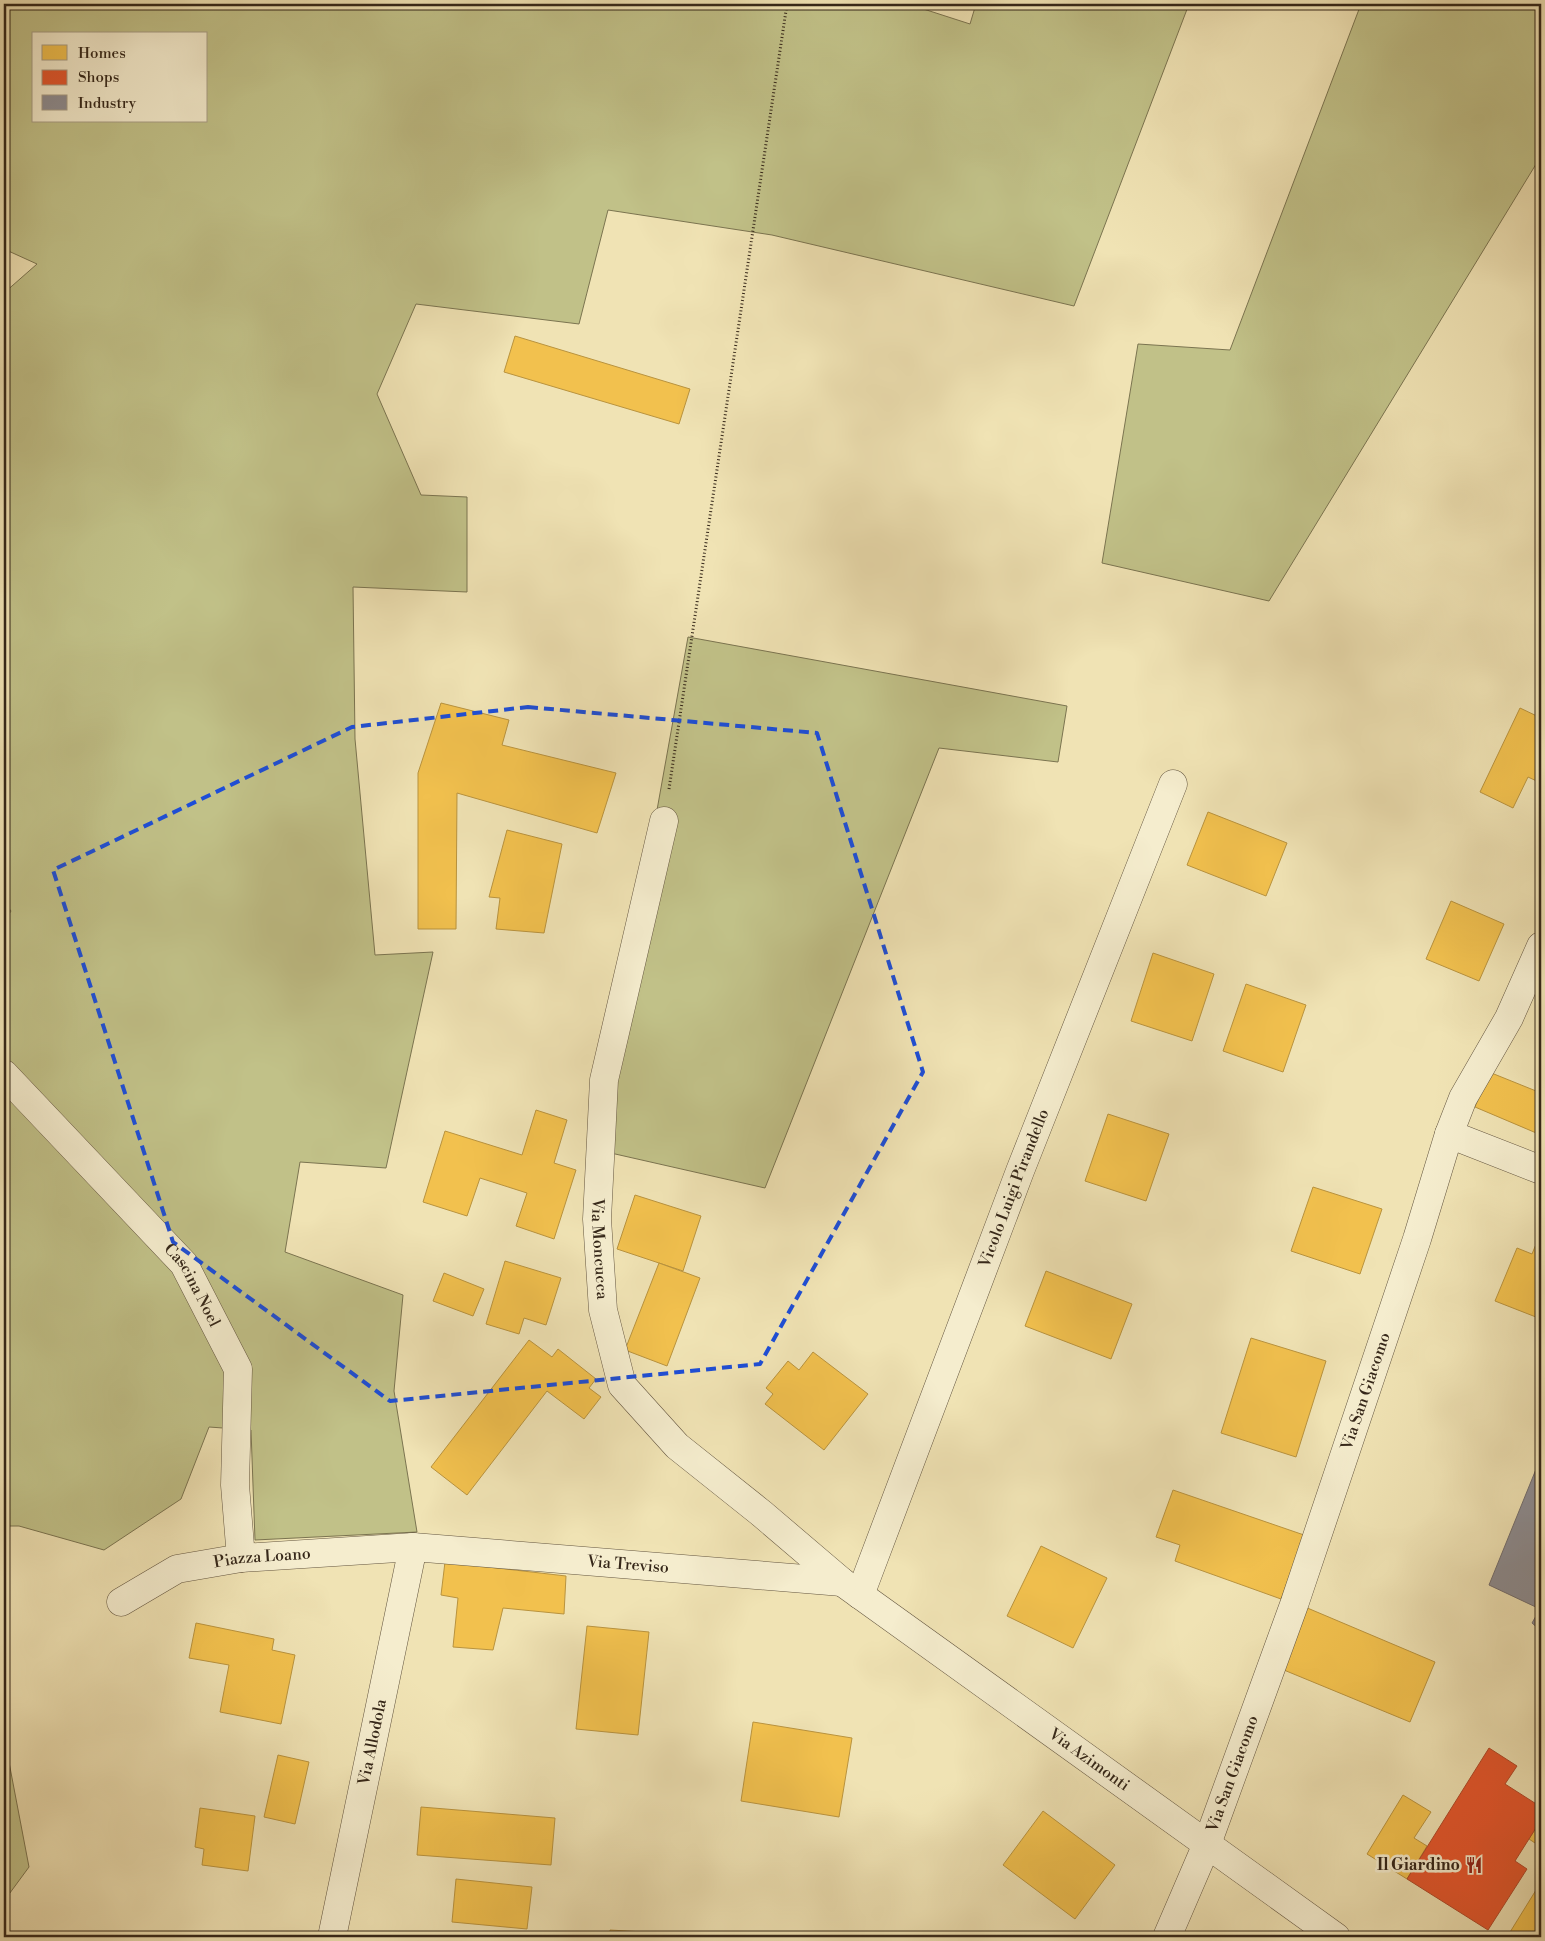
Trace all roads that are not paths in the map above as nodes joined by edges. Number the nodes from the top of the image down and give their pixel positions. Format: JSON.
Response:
{"nodes":[{"id":1,"x":1172,"y":784,"type":"dead end"},
{"id":2,"x":664,"y":821,"type":"road end"},
{"id":3,"x":1541,"y":946,"type":"edge"},
{"id":4,"x":4,"y":1074,"type":"edge"},
{"id":5,"x":1449,"y":1134,"type":"junction"},
{"id":6,"x":1541,"y":1170,"type":"edge"},
{"id":7,"x":413,"y":1547,"type":"junction"},
{"id":8,"x":240,"y":1558,"type":"junction"},
{"id":9,"x":851,"y":1589,"type":"junction"},
{"id":10,"x":121,"y":1602,"type":"dead end"},
{"id":11,"x":1207,"y":1844,"type":"junction"},
{"id":12,"x":332,"y":1937,"type":"edge"},
{"id":13,"x":1167,"y":1937,"type":"edge"},
{"id":14,"x":1336,"y":1937,"type":"edge"}],
"edges":[{"from":1,"to":9,"type":"street","name":"Vicolo Luigi Pirandello"},
{"from":2,"to":9,"type":"street","name":"Via Moncucca"},
{"from":3,"to":5,"type":"street","name":"Via San Giacomo"},
{"from":4,"to":8,"type":"street","name":"Cascina Noel"},
{"from":5,"to":6,"type":"street"},
{"from":5,"to":11,"type":"street","name":"Via San Giacomo"},
{"from":7,"to":8,"type":"street","name":"Piazza Loano"},
{"from":7,"to":9,"type":"street","name":"Via Treviso"},
{"from":7,"to":12,"type":"street","name":"Via Allodola"},
{"from":8,"to":10,"type":"street","name":"Piazza Loano"},
{"from":9,"to":11,"type":"street","name":"Via Azimonti"},
{"from":11,"to":13,"type":"street","name":"Via San Giacomo"},
{"from":11,"to":14,"type":"street","name":"Via Azimonti"}]}
